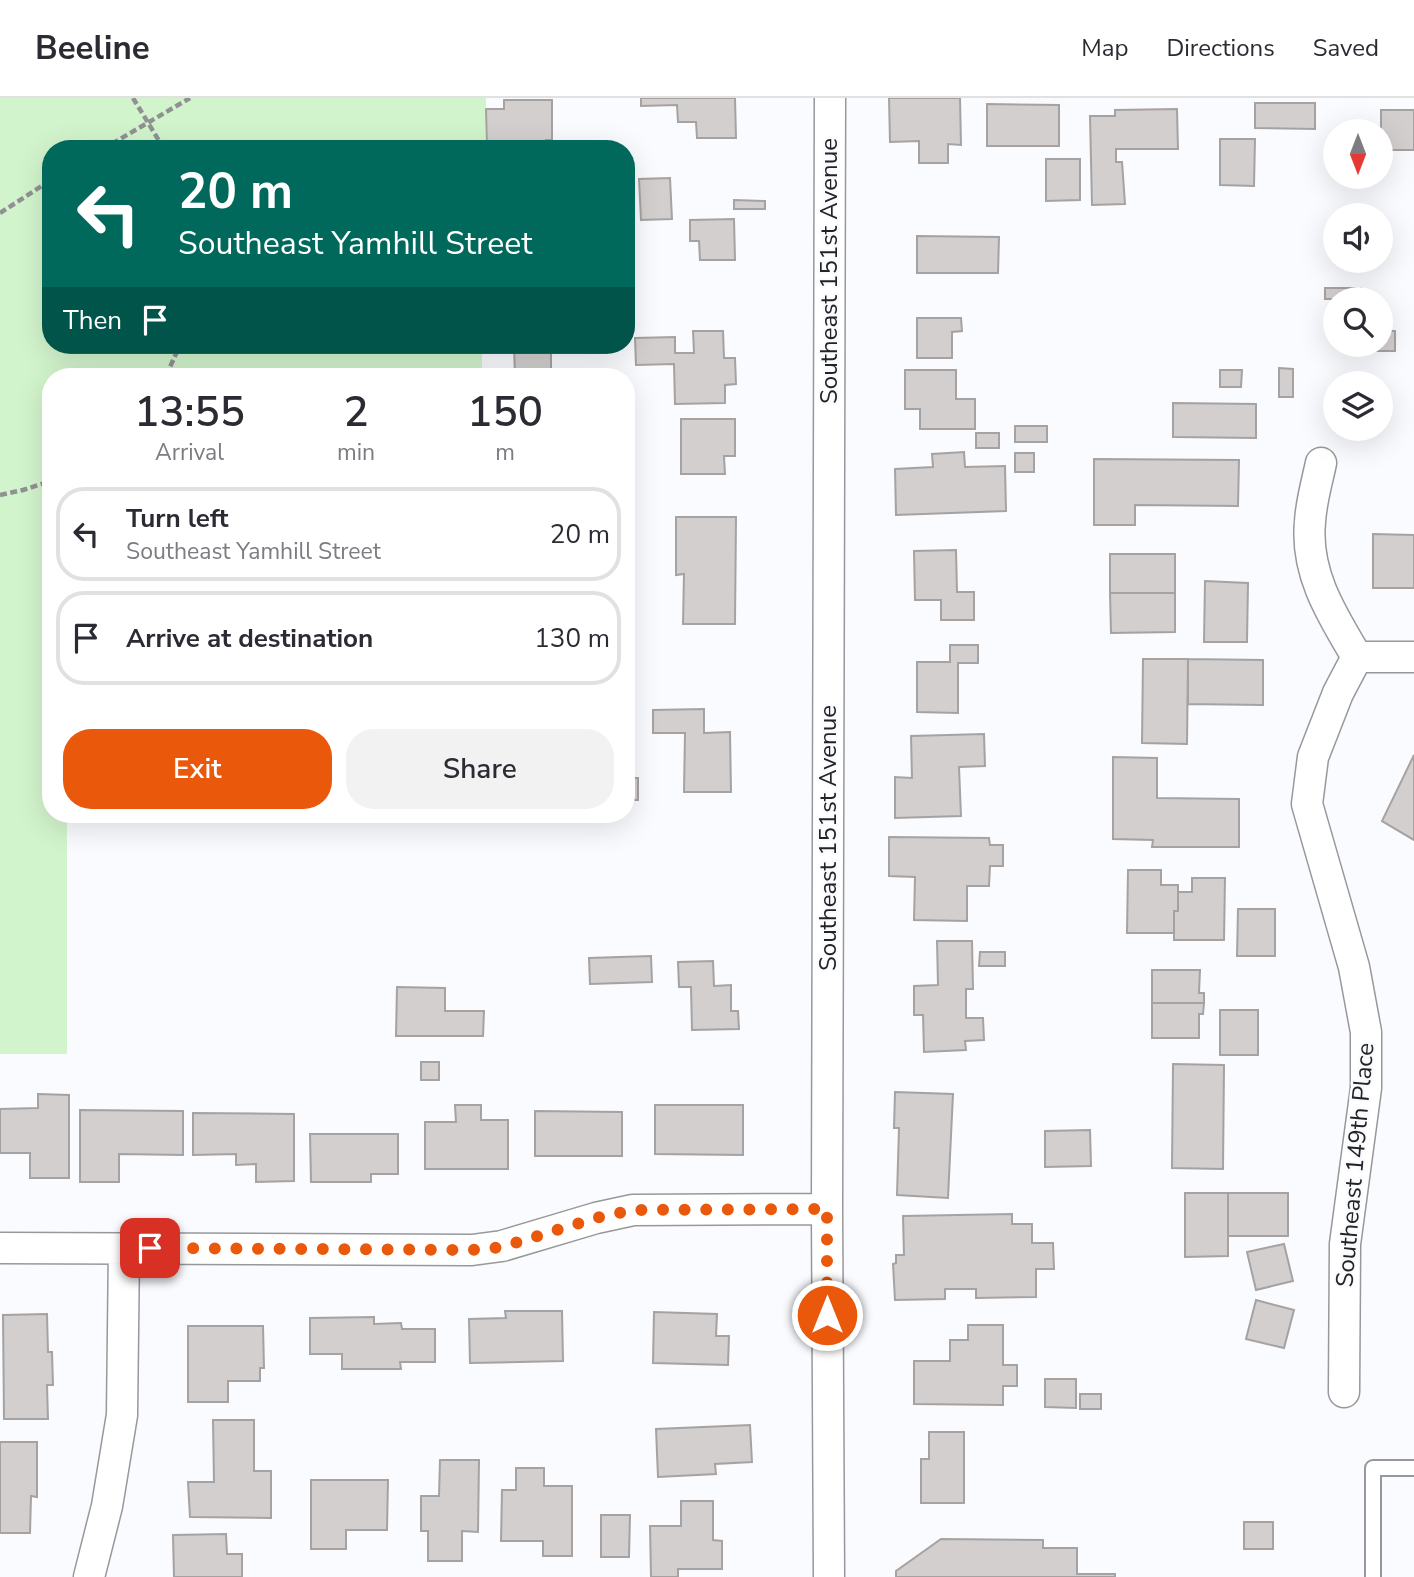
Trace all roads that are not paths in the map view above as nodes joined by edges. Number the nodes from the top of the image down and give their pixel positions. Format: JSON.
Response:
{"nodes":[{"id":1,"x":830,"y":98,"type":"edge"},
{"id":2,"x":1321,"y":463,"type":"dead end"},
{"id":3,"x":1357,"y":656,"type":"junction"},
{"id":4,"x":1414,"y":657,"type":"edge"},
{"id":5,"x":827,"y":1209,"type":"junction"},
{"id":6,"x":0,"y":1248,"type":"edge"},
{"id":7,"x":124,"y":1248,"type":"junction"},
{"id":8,"x":1344,"y":1392,"type":"dead end"},
{"id":9,"x":1414,"y":1468,"type":"edge"},
{"id":10,"x":89,"y":1577,"type":"edge"},
{"id":11,"x":829,"y":1577,"type":"edge"},
{"id":12,"x":1373,"y":1577,"type":"edge"}],
"edges":[{"from":1,"to":5,"type":"street","name":"Southeast 151st Avenue"},
{"from":2,"to":3,"type":"street"},
{"from":3,"to":4,"type":"street"},
{"from":3,"to":8,"type":"street","name":"Southeast 149th Place"},
{"from":5,"to":7,"type":"street"},
{"from":5,"to":11,"type":"street","name":"Southeast 151st Avenue"},
{"from":6,"to":7,"type":"street"},
{"from":7,"to":10,"type":"street"},
{"from":9,"to":12,"type":"lane"}]}
